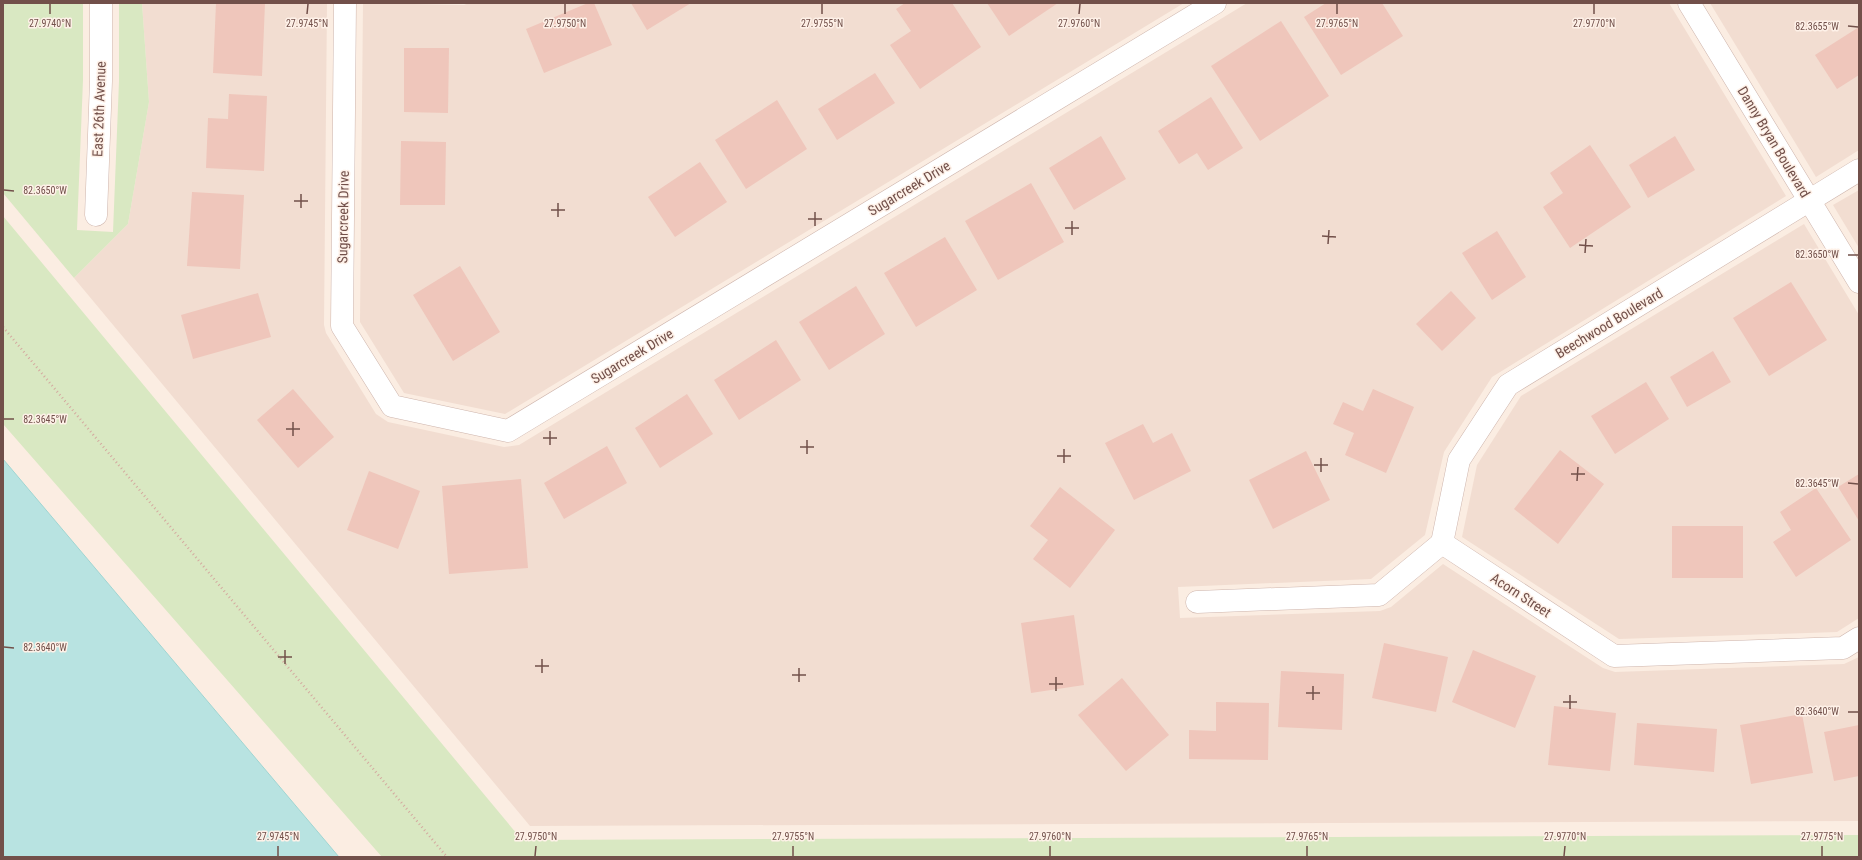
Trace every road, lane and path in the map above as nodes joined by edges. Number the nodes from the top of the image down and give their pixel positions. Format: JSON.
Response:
{"nodes":[{"id":1,"x":101,"y":3,"type":"edge"},
{"id":2,"x":345,"y":3,"type":"edge"},
{"id":3,"x":1215,"y":3,"type":"edge"},
{"id":4,"x":1689,"y":3,"type":"edge"},
{"id":5,"x":1859,"y":170,"type":"edge"},
{"id":6,"x":1810,"y":200,"type":"junction"},
{"id":7,"x":96,"y":215,"type":"dead end"},
{"id":8,"x":1859,"y":282,"type":"edge"},
{"id":9,"x":3,"y":327,"type":"edge"},
{"id":10,"x":1442,"y":543,"type":"junction"},
{"id":11,"x":1197,"y":602,"type":"dead end"},
{"id":12,"x":1859,"y":638,"type":"edge"},
{"id":13,"x":447,"y":857,"type":"edge"}],
"edges":[{"from":1,"to":7,"type":"street","name":"East 26th Avenue"},
{"from":2,"to":3,"type":"street","name":"Sugarcreek Drive"},
{"from":4,"to":6,"type":"street","name":"Danny Bryan Boulevard"},
{"from":5,"to":6,"type":"street","name":"Beechwood Boulevard"},
{"from":6,"to":8,"type":"street","name":"Danny Bryan Boulevard"},
{"from":6,"to":10,"type":"street","name":"Beechwood Boulevard"},
{"from":9,"to":13,"type":"path"},
{"from":10,"to":11,"type":"street"},
{"from":10,"to":12,"type":"street","name":"Acorn Street"}]}
